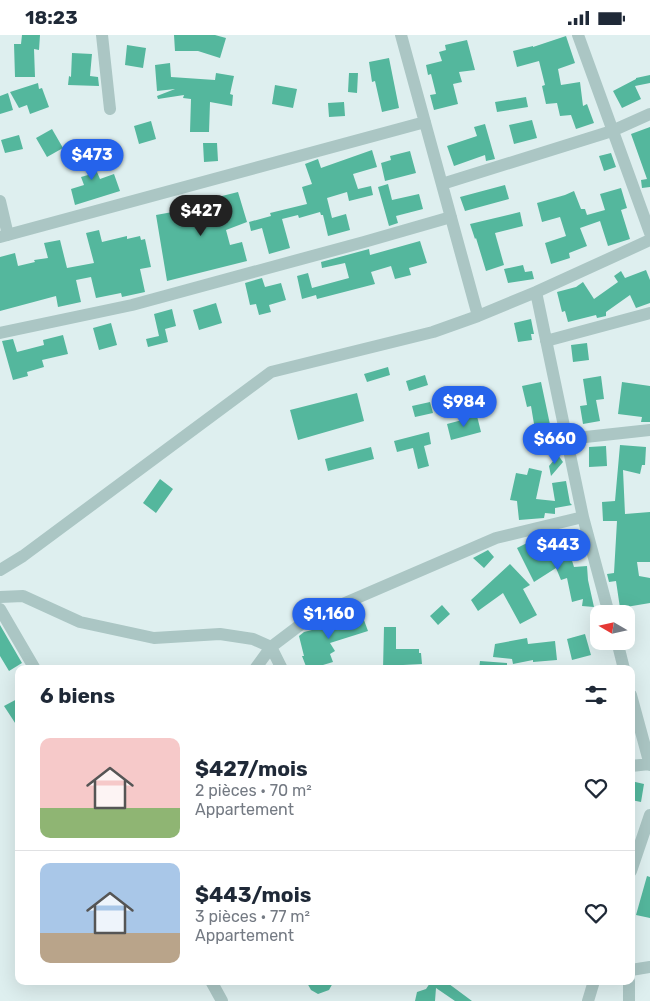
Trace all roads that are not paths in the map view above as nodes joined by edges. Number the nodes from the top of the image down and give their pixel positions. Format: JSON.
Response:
{"nodes":[{"id":1,"x":102,"y":35,"type":"edge"},
{"id":2,"x":578,"y":35,"type":"edge"},
{"id":3,"x":403,"y":36,"type":"edge"},
{"id":4,"x":110,"y":109,"type":"dead end"},
{"id":5,"x":650,"y":115,"type":"edge"},
{"id":6,"x":425,"y":122,"type":"junction"},
{"id":7,"x":612,"y":131,"type":"junction"},
{"id":8,"x":442,"y":184,"type":"junction"},
{"id":9,"x":0,"y":201,"type":"edge"},
{"id":10,"x":451,"y":217,"type":"junction"},
{"id":11,"x":650,"y":233,"type":"edge"},
{"id":12,"x":4,"y":236,"type":"edge"},
{"id":13,"x":650,"y":240,"type":"edge"},
{"id":14,"x":536,"y":292,"type":"junction"},
{"id":15,"x":650,"y":313,"type":"edge"},
{"id":16,"x":478,"y":316,"type":"junction"},
{"id":17,"x":0,"y":333,"type":"edge"},
{"id":18,"x":546,"y":341,"type":"junction"},
{"id":19,"x":650,"y":430,"type":"edge"},
{"id":20,"x":567,"y":439,"type":"junction"},
{"id":21,"x":584,"y":517,"type":"junction"},
{"id":22,"x":0,"y":570,"type":"edge"},
{"id":23,"x":0,"y":597,"type":"edge"},
{"id":24,"x":608,"y":605,"type":"edge"},
{"id":25,"x":0,"y":609,"type":"edge"},
{"id":26,"x":271,"y":647,"type":"junction"},
{"id":27,"x":619,"y":650,"type":"edge"},
{"id":28,"x":33,"y":665,"type":"edge"},
{"id":29,"x":258,"y":665,"type":"edge"},
{"id":30,"x":280,"y":665,"type":"edge"},
{"id":31,"x":623,"y":665,"type":"edge"},
{"id":32,"x":635,"y":710,"type":"edge"},
{"id":33,"x":650,"y":765,"type":"edge"},
{"id":34,"x":635,"y":767,"type":"edge"},
{"id":35,"x":650,"y":815,"type":"edge"},
{"id":36,"x":635,"y":859,"type":"edge"},
{"id":37,"x":650,"y":967,"type":"edge"},
{"id":38,"x":635,"y":969,"type":"edge"},
{"id":39,"x":213,"y":985,"type":"edge"},
{"id":40,"x":593,"y":985,"type":"edge"},
{"id":41,"x":629,"y":985,"type":"edge"},
{"id":42,"x":222,"y":1001,"type":"edge"},
{"id":43,"x":588,"y":1001,"type":"edge"},
{"id":44,"x":629,"y":1001,"type":"edge"}],
"edges":[{"from":1,"to":4,"type":"street"},
{"from":2,"to":7,"type":"street"},
{"from":3,"to":6,"type":"street"},
{"from":5,"to":7,"type":"street"},
{"from":6,"to":8,"type":"street"},
{"from":6,"to":12,"type":"street"},
{"from":7,"to":8,"type":"street"},
{"from":7,"to":11,"type":"street"},
{"from":8,"to":10,"type":"street"},
{"from":9,"to":12,"type":"street"},
{"from":10,"to":16,"type":"street"},
{"from":10,"to":17,"type":"street"},
{"from":13,"to":14,"type":"street"},
{"from":14,"to":16,"type":"street"},
{"from":14,"to":18,"type":"street"},
{"from":15,"to":18,"type":"street"},
{"from":16,"to":22,"type":"street"},
{"from":18,"to":20,"type":"street"},
{"from":19,"to":20,"type":"street"},
{"from":20,"to":21,"type":"street"},
{"from":21,"to":24,"type":"street"},
{"from":21,"to":26,"type":"street"},
{"from":23,"to":26,"type":"street"},
{"from":25,"to":28,"type":"street"},
{"from":26,"to":29,"type":"street"},
{"from":26,"to":30,"type":"street"},
{"from":27,"to":31,"type":"street"},
{"from":32,"to":33,"type":"street"},
{"from":33,"to":34,"type":"street"},
{"from":35,"to":36,"type":"street"},
{"from":37,"to":38,"type":"street"},
{"from":39,"to":42,"type":"street"},
{"from":40,"to":43,"type":"street"},
{"from":41,"to":44,"type":"street"}]}
